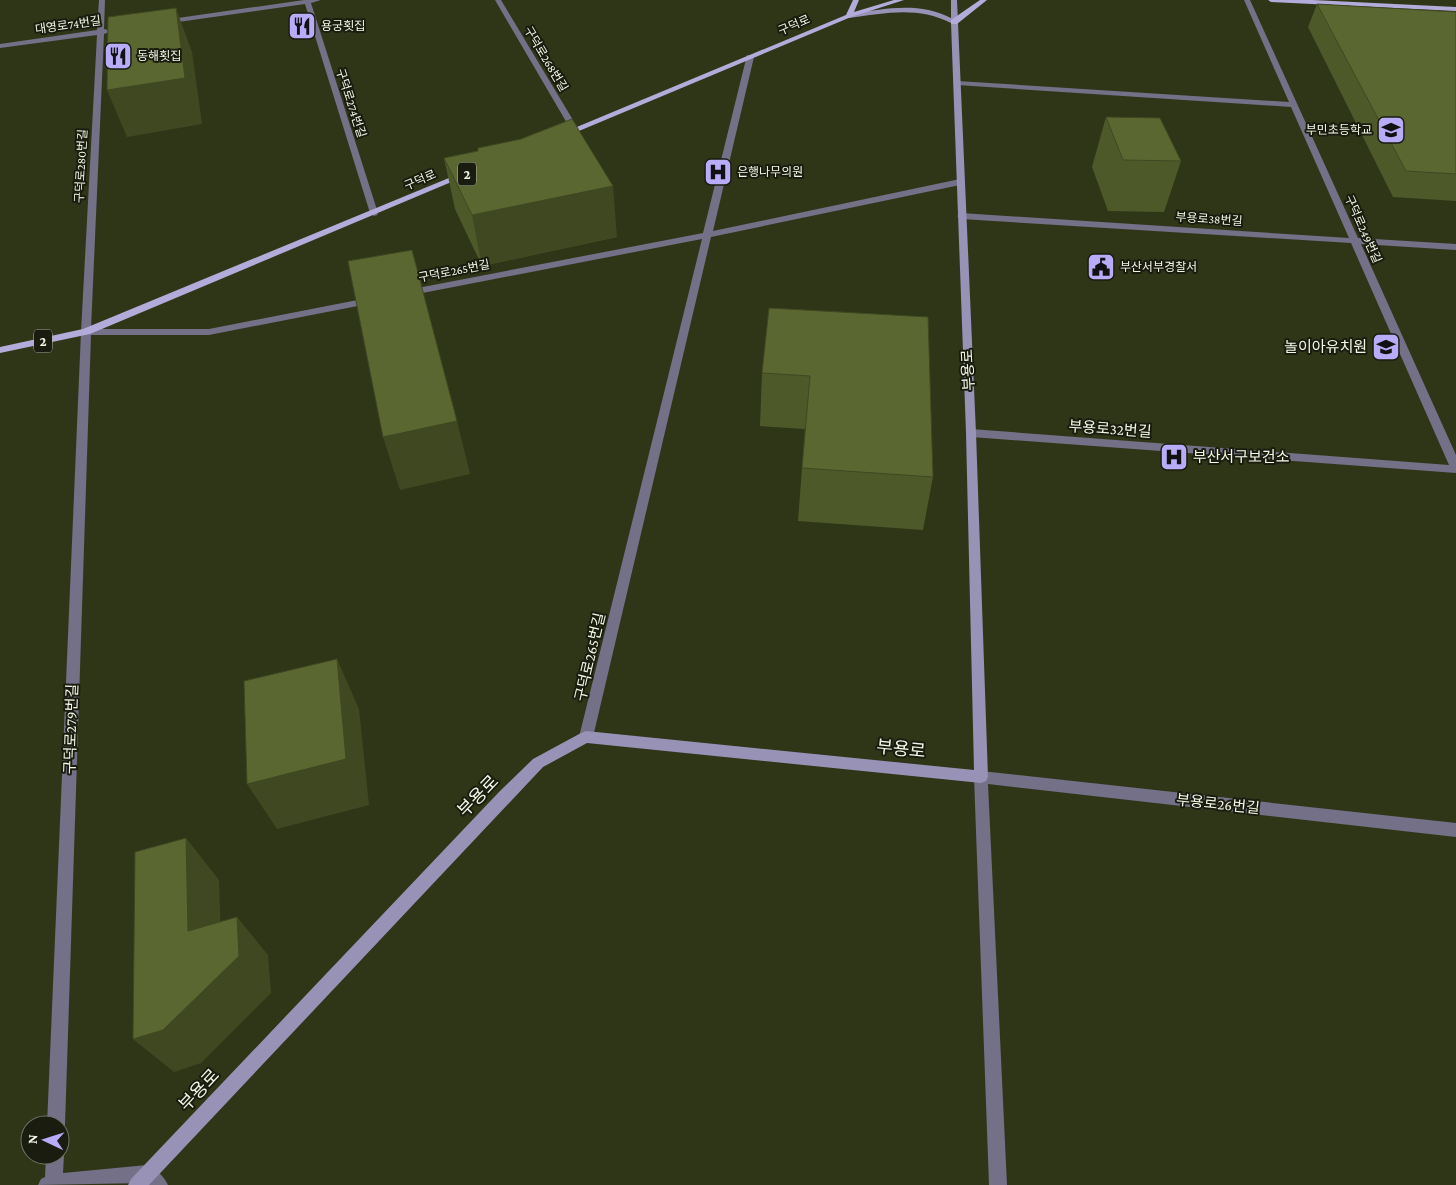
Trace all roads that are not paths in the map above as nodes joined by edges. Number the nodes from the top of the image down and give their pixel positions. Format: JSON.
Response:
{"nodes":[{"id":1,"x":102,"y":0,"type":"edge"},
{"id":2,"x":318,"y":0,"type":"edge"},
{"id":3,"x":498,"y":0,"type":"edge"},
{"id":4,"x":856,"y":0,"type":"edge"},
{"id":5,"x":901,"y":0,"type":"edge"},
{"id":6,"x":954,"y":0,"type":"edge"},
{"id":7,"x":984,"y":0,"type":"edge"},
{"id":8,"x":1247,"y":0,"type":"edge"},
{"id":9,"x":1271,"y":0,"type":"edge"},
{"id":10,"x":307,"y":1,"type":"edge"},
{"id":11,"x":1456,"y":9,"type":"edge"},
{"id":12,"x":849,"y":16,"type":"junction"},
{"id":13,"x":954,"y":22,"type":"junction"},
{"id":14,"x":159,"y":23,"type":"edge"},
{"id":15,"x":120,"y":29,"type":"edge"},
{"id":16,"x":100,"y":32,"type":"junction"},
{"id":17,"x":0,"y":46,"type":"edge"},
{"id":18,"x":750,"y":57,"type":"junction"},
{"id":19,"x":957,"y":83,"type":"junction"},
{"id":20,"x":1295,"y":105,"type":"junction"},
{"id":21,"x":574,"y":130,"type":"junction"},
{"id":22,"x":556,"y":137,"type":"edge"},
{"id":23,"x":474,"y":171,"type":"edge"},
{"id":24,"x":960,"y":182,"type":"junction"},
{"id":25,"x":374,"y":213,"type":"junction"},
{"id":26,"x":961,"y":216,"type":"junction"},
{"id":27,"x":707,"y":235,"type":"junction"},
{"id":28,"x":1354,"y":241,"type":"junction"},
{"id":29,"x":1456,"y":248,"type":"edge"},
{"id":30,"x":86,"y":332,"type":"junction"},
{"id":31,"x":0,"y":350,"type":"edge"},
{"id":32,"x":971,"y":434,"type":"junction"},
{"id":33,"x":1456,"y":468,"type":"edge"},
{"id":34,"x":586,"y":737,"type":"junction"},
{"id":35,"x":981,"y":777,"type":"junction"},
{"id":36,"x":1456,"y":830,"type":"edge"},
{"id":37,"x":56,"y":1115,"type":"edge"},
{"id":38,"x":53,"y":1165,"type":"edge"},
{"id":39,"x":148,"y":1182,"type":"edge"},
{"id":40,"x":50,"y":1184,"type":"edge"},
{"id":41,"x":998,"y":1185,"type":"edge"}],
"edges":[{"from":1,"to":16,"type":"street","name":"구덕로280번길"},
{"from":2,"to":10,"type":"street"},
{"from":3,"to":21,"type":"street","name":"구덕로268번길"},
{"from":4,"to":12,"type":"main road"},
{"from":5,"to":12,"type":"main road","name":"구덕로"},
{"from":6,"to":13,"type":"main road","name":"부용로"},
{"from":7,"to":13,"type":"main road"},
{"from":8,"to":20,"type":"street","name":"구덕로249번길"},
{"from":9,"to":11,"type":"main road"},
{"from":10,"to":14,"type":"street"},
{"from":10,"to":25,"type":"street","name":"구덕로274번길"},
{"from":12,"to":13,"type":"main road"},
{"from":12,"to":18,"type":"main road","name":"구덕로"},
{"from":13,"to":19,"type":"main road","name":"부용로"},
{"from":15,"to":16,"type":"street","name":"대영로74번길"},
{"from":16,"to":17,"type":"street","name":"대영로74번길"},
{"from":16,"to":30,"type":"street","name":"구덕로280번길"},
{"from":18,"to":21,"type":"main road","name":"구덕로"},
{"from":18,"to":27,"type":"street","name":"구덕로265번길"},
{"from":19,"to":20,"type":"street"},
{"from":19,"to":24,"type":"main road","name":"부용로"},
{"from":20,"to":28,"type":"street","name":"구덕로249번길"},
{"from":21,"to":22,"type":"main road","name":"구덕로"},
{"from":23,"to":25,"type":"main road","name":"구덕로","number":"2"},
{"from":24,"to":26,"type":"main road","name":"부용로"},
{"from":24,"to":27,"type":"street"},
{"from":25,"to":30,"type":"main road","name":"구덕로","number":"2"},
{"from":26,"to":28,"type":"street","name":"부용로38번길"},
{"from":26,"to":32,"type":"main road","name":"부용로"},
{"from":27,"to":30,"type":"street","name":"구덕로265번길"},
{"from":27,"to":34,"type":"street","name":"구덕로265번길"},
{"from":28,"to":29,"type":"street","name":"부용로38번길"},
{"from":28,"to":33,"type":"street","name":"구덕로249번길"},
{"from":30,"to":31,"type":"main road","name":"구덕로","number":"2"},
{"from":30,"to":37,"type":"street","name":"구덕로279번길"},
{"from":32,"to":33,"type":"street","name":"부용로32번길"},
{"from":32,"to":35,"type":"main road","name":"부용로"},
{"from":34,"to":35,"type":"main road","name":"부용로"},
{"from":34,"to":39,"type":"main road","name":"부용로"},
{"from":35,"to":36,"type":"street","name":"부용로26번길"},
{"from":35,"to":41,"type":"street","name":"부용로"},
{"from":38,"to":40,"type":"street"},
{"from":39,"to":40,"type":"street"}]}
